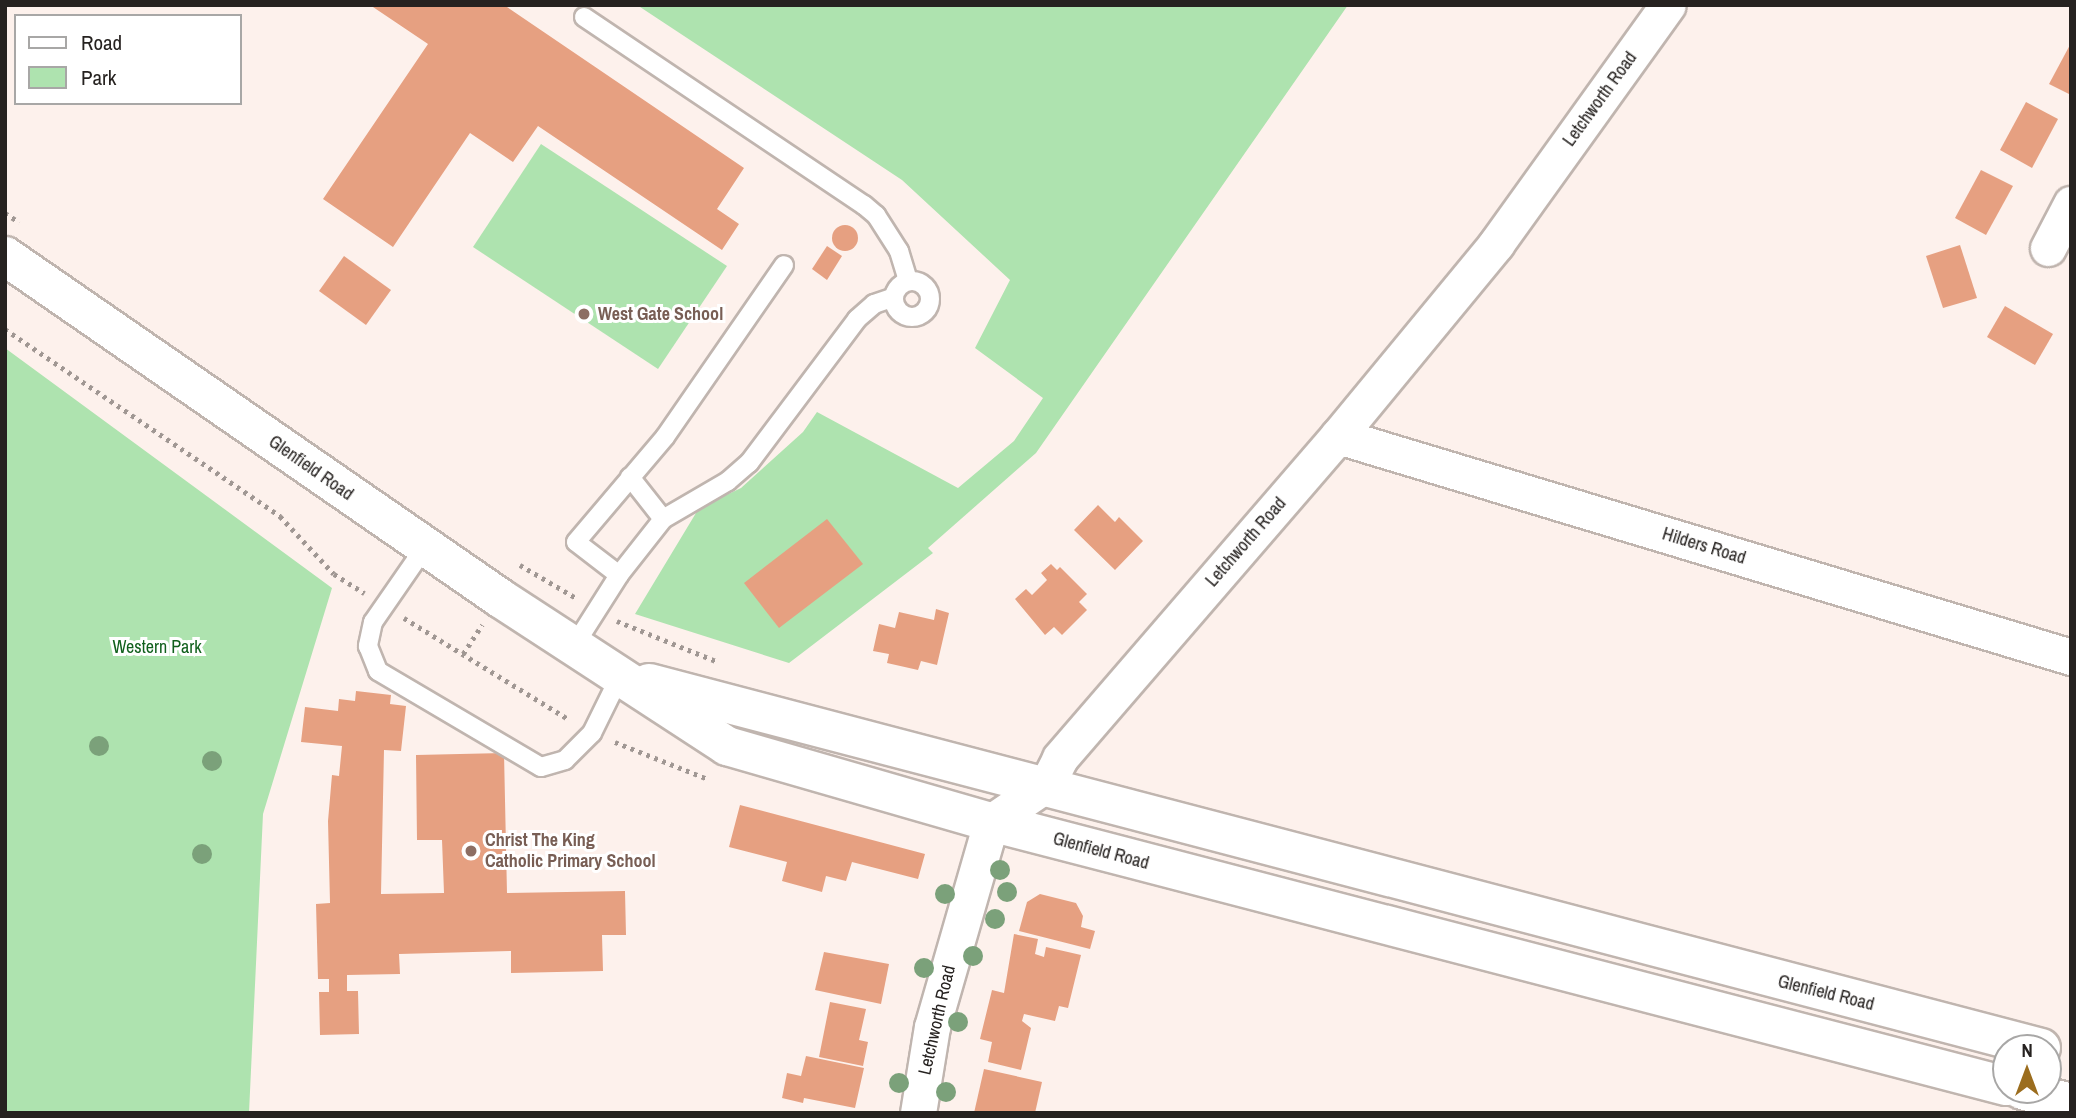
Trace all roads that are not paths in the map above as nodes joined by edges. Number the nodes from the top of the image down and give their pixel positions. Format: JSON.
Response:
{"nodes":[{"id":1,"x":1668,"y":5,"type":"edge"},
{"id":2,"x":583,"y":17,"type":"dead end"},
{"id":3,"x":2071,"y":204,"type":"edge"},
{"id":4,"x":17,"y":242,"type":"edge"},
{"id":5,"x":2048,"y":248,"type":"dead end"},
{"id":6,"x":784,"y":265,"type":"dead end"},
{"id":7,"x":908,"y":281,"type":"junction"},
{"id":8,"x":894,"y":297,"type":"junction"},
{"id":9,"x":1338,"y":436,"type":"junction"},
{"id":10,"x":630,"y":477,"type":"junction"},
{"id":11,"x":663,"y":519,"type":"junction"},
{"id":12,"x":425,"y":547,"type":"junction"},
{"id":13,"x":619,"y":575,"type":"junction"},
{"id":14,"x":574,"y":646,"type":"junction"},
{"id":15,"x":2071,"y":657,"type":"edge"},
{"id":16,"x":620,"y":676,"type":"junction"},
{"id":17,"x":1047,"y":784,"type":"junction"},
{"id":18,"x":991,"y":822,"type":"junction"},
{"id":19,"x":1611,"y":938,"type":"junction"},
{"id":20,"x":1601,"y":981,"type":"junction"},
{"id":21,"x":1992,"y":1035,"type":"edge"},
{"id":22,"x":1992,"y":1082,"type":"edge"},
{"id":23,"x":918,"y":1113,"type":"edge"}],
"edges":[{"from":1,"to":9,"type":"street","name":"Letchworth Road"},
{"from":2,"to":7,"type":"lane"},
{"from":3,"to":5,"type":"street"},
{"from":4,"to":12,"type":"street","name":"Glenfield Road"},
{"from":6,"to":10,"type":"lane"},
{"from":7,"to":8,"type":"lane"},
{"from":7,"to":8,"type":"lane"},
{"from":8,"to":11,"type":"lane"},
{"from":9,"to":15,"type":"street","name":"Hilders Road"},
{"from":9,"to":17,"type":"street","name":"Letchworth Road"},
{"from":10,"to":11,"type":"lane"},
{"from":10,"to":13,"type":"lane"},
{"from":11,"to":13,"type":"lane"},
{"from":12,"to":14,"type":"street","name":"Glenfield Road"},
{"from":12,"to":16,"type":"lane"},
{"from":13,"to":14,"type":"lane"},
{"from":14,"to":16,"type":"street","name":"Glenfield Road"},
{"from":16,"to":17,"type":"street","name":"Glenfield Road"},
{"from":16,"to":18,"type":"street","name":"Glenfield Road"},
{"from":17,"to":18,"type":"street","name":"Letchworth Road"},
{"from":17,"to":19,"type":"street","name":"Glenfield Road"},
{"from":18,"to":20,"type":"street","name":"Glenfield Road"},
{"from":18,"to":23,"type":"street","name":"Letchworth Road"},
{"from":19,"to":20,"type":"street"},
{"from":19,"to":21,"type":"street","name":"Glenfield Road"},
{"from":20,"to":22,"type":"street","name":"Glenfield Road"}]}
